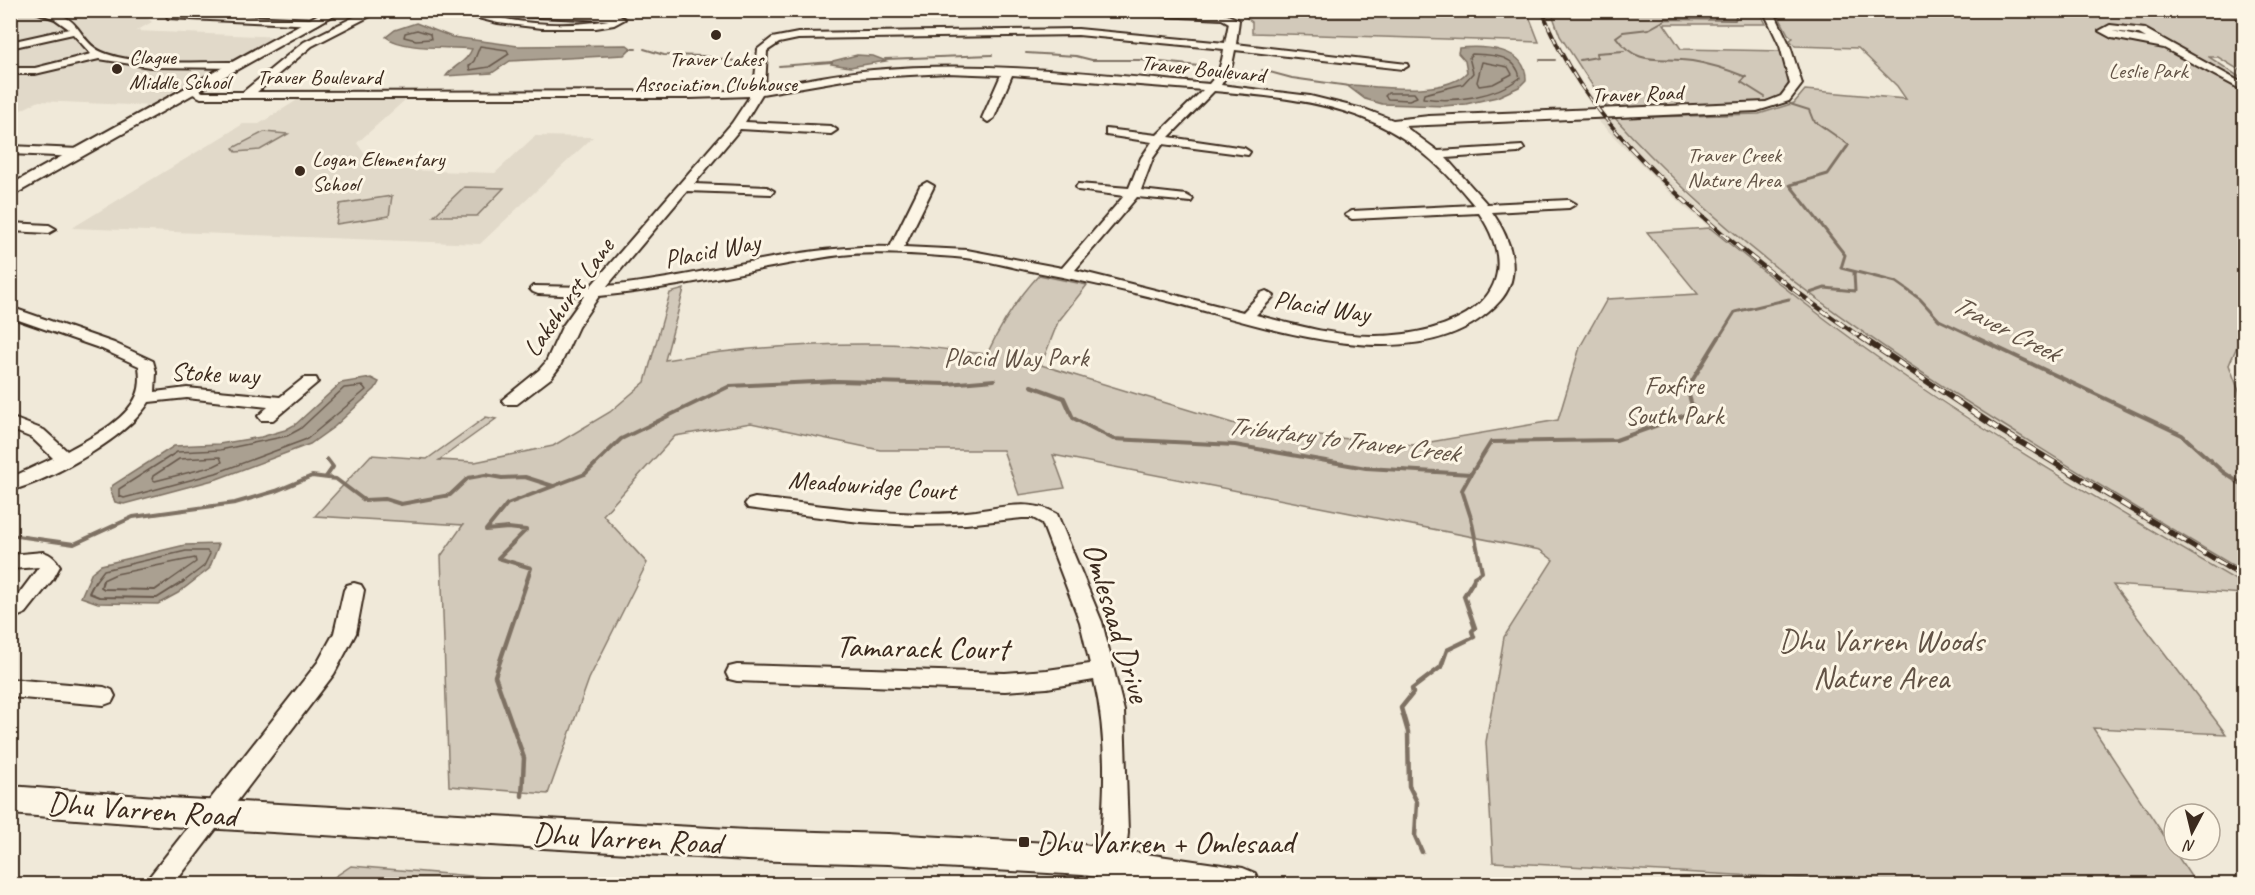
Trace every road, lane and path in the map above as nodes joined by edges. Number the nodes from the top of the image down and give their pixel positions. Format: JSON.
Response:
{"nodes":[{"id":1,"x":16,"y":10,"type":"edge"},
{"id":2,"x":35,"y":10,"type":"edge"},
{"id":3,"x":337,"y":10,"type":"edge"},
{"id":4,"x":377,"y":10,"type":"edge"},
{"id":5,"x":451,"y":10,"type":"edge"},
{"id":6,"x":1100,"y":10,"type":"edge"},
{"id":7,"x":1768,"y":10,"type":"edge"},
{"id":8,"x":466,"y":11,"type":"edge"},
{"id":9,"x":10,"y":12,"type":"edge"},
{"id":10,"x":53,"y":12,"type":"edge"},
{"id":11,"x":172,"y":16,"type":"dead end"},
{"id":12,"x":316,"y":22,"type":"junction"},
{"id":13,"x":73,"y":31,"type":"junction"},
{"id":14,"x":10,"y":45,"type":"edge"},
{"id":15,"x":2165,"y":45,"type":"dead end"},
{"id":16,"x":1231,"y":46,"type":"junction"},
{"id":17,"x":101,"y":55,"type":"junction"},
{"id":18,"x":238,"y":65,"type":"junction"},
{"id":19,"x":1403,"y":66,"type":"dead end"},
{"id":20,"x":10,"y":71,"type":"edge"},
{"id":21,"x":1007,"y":73,"type":"junction"},
{"id":22,"x":1213,"y":87,"type":"junction"},
{"id":23,"x":2244,"y":88,"type":"edge"},
{"id":24,"x":759,"y":90,"type":"junction"},
{"id":25,"x":193,"y":91,"type":"junction"},
{"id":26,"x":250,"y":92,"type":"junction"},
{"id":27,"x":988,"y":118,"type":"dead end"},
{"id":28,"x":1392,"y":124,"type":"junction"},
{"id":29,"x":737,"y":125,"type":"junction"},
{"id":30,"x":831,"y":130,"type":"dead end"},
{"id":31,"x":1110,"y":132,"type":"dead end"},
{"id":32,"x":1160,"y":139,"type":"junction"},
{"id":33,"x":1518,"y":149,"type":"dead end"},
{"id":34,"x":10,"y":150,"type":"edge"},
{"id":35,"x":1244,"y":152,"type":"dead end"},
{"id":36,"x":79,"y":153,"type":"junction"},
{"id":37,"x":1436,"y":155,"type":"junction"},
{"id":38,"x":927,"y":186,"type":"dead end"},
{"id":39,"x":682,"y":187,"type":"junction"},
{"id":40,"x":1083,"y":187,"type":"dead end"},
{"id":41,"x":767,"y":191,"type":"dead end"},
{"id":42,"x":10,"y":192,"type":"edge"},
{"id":43,"x":1134,"y":192,"type":"junction"},
{"id":44,"x":1186,"y":199,"type":"dead end"},
{"id":45,"x":1569,"y":204,"type":"dead end"},
{"id":46,"x":1483,"y":207,"type":"junction"},
{"id":47,"x":1352,"y":215,"type":"dead end"},
{"id":48,"x":10,"y":227,"type":"edge"},
{"id":49,"x":27,"y":228,"type":"junction"},
{"id":50,"x":50,"y":229,"type":"dead end"},
{"id":51,"x":10,"y":238,"type":"edge"},
{"id":52,"x":896,"y":250,"type":"junction"},
{"id":53,"x":1066,"y":272,"type":"junction"},
{"id":54,"x":538,"y":289,"type":"dead end"},
{"id":55,"x":594,"y":292,"type":"junction"},
{"id":56,"x":1266,"y":296,"type":"dead end"},
{"id":57,"x":10,"y":312,"type":"edge"},
{"id":58,"x":1246,"y":317,"type":"junction"},
{"id":59,"x":310,"y":382,"type":"dead end"},
{"id":60,"x":144,"y":398,"type":"junction"},
{"id":61,"x":511,"y":400,"type":"dead end"},
{"id":62,"x":284,"y":403,"type":"junction"},
{"id":63,"x":267,"y":416,"type":"dead end"},
{"id":64,"x":10,"y":422,"type":"edge"},
{"id":65,"x":66,"y":460,"type":"junction"},
{"id":66,"x":10,"y":485,"type":"edge"},
{"id":67,"x":755,"y":504,"type":"dead end"},
{"id":68,"x":1053,"y":523,"type":"joint"},
{"id":69,"x":10,"y":562,"type":"edge"},
{"id":70,"x":354,"y":590,"type":"dead end"},
{"id":71,"x":19,"y":608,"type":"dead end"},
{"id":72,"x":1104,"y":670,"type":"junction"},
{"id":73,"x":737,"y":673,"type":"dead end"},
{"id":74,"x":10,"y":688,"type":"edge"},
{"id":75,"x":104,"y":696,"type":"dead end"},
{"id":76,"x":10,"y":800,"type":"edge"},
{"id":77,"x":213,"y":815,"type":"junction"},
{"id":78,"x":1110,"y":875,"type":"edge"},
{"id":79,"x":159,"y":885,"type":"edge"},
{"id":80,"x":1243,"y":885,"type":"edge"}],
"edges":[{"from":1,"to":9,"type":"street"},
{"from":2,"to":10,"type":"street"},
{"from":3,"to":12,"type":"main road"},
{"from":4,"to":26,"type":"street"},
{"from":5,"to":8,"type":"street"},
{"from":6,"to":16,"type":"street"},
{"from":7,"to":28,"type":"street","name":"Traver Road"},
{"from":8,"to":8,"type":"street"},
{"from":10,"to":13,"type":"street"},
{"from":11,"to":12,"type":"street"},
{"from":12,"to":18,"type":"main road"},
{"from":13,"to":14,"type":"street"},
{"from":13,"to":17,"type":"street"},
{"from":15,"to":23,"type":"street"},
{"from":16,"to":19,"type":"street"},
{"from":16,"to":22,"type":"street"},
{"from":16,"to":24,"type":"street"},
{"from":17,"to":18,"type":"street"},
{"from":17,"to":20,"type":"street"},
{"from":18,"to":25,"type":"main road"},
{"from":21,"to":22,"type":"street","name":"Traver Boulevard"},
{"from":21,"to":24,"type":"street","name":"Traver Boulevard"},
{"from":21,"to":27,"type":"street"},
{"from":22,"to":28,"type":"street","name":"Traver Boulevard"},
{"from":22,"to":32,"type":"street"},
{"from":24,"to":26,"type":"street","name":"Traver Boulevard"},
{"from":24,"to":29,"type":"street","name":"Lakehurst Lane"},
{"from":25,"to":26,"type":"street","name":"Traver Boulevard"},
{"from":25,"to":36,"type":"main road"},
{"from":28,"to":37,"type":"street","name":"Placid Way"},
{"from":29,"to":30,"type":"street"},
{"from":29,"to":39,"type":"street","name":"Lakehurst Lane"},
{"from":31,"to":32,"type":"street"},
{"from":32,"to":35,"type":"street"},
{"from":32,"to":43,"type":"street"},
{"from":33,"to":37,"type":"street"},
{"from":34,"to":36,"type":"street"},
{"from":36,"to":42,"type":"main road"},
{"from":37,"to":46,"type":"street","name":"Placid Way"},
{"from":38,"to":52,"type":"street"},
{"from":39,"to":41,"type":"street"},
{"from":39,"to":55,"type":"street","name":"Lakehurst Lane"},
{"from":40,"to":43,"type":"street"},
{"from":43,"to":44,"type":"street"},
{"from":43,"to":53,"type":"street"},
{"from":45,"to":46,"type":"street"},
{"from":46,"to":47,"type":"street"},
{"from":46,"to":58,"type":"street","name":"Placid Way"},
{"from":48,"to":49,"type":"street"},
{"from":49,"to":50,"type":"street"},
{"from":49,"to":51,"type":"street"},
{"from":52,"to":53,"type":"street","name":"Placid Way"},
{"from":52,"to":55,"type":"street","name":"Placid Way"},
{"from":53,"to":58,"type":"street","name":"Placid Way"},
{"from":54,"to":55,"type":"street","name":"Placid Way"},
{"from":55,"to":61,"type":"street","name":"Lakehurst Lane"},
{"from":56,"to":58,"type":"street","name":"Placid Way"},
{"from":57,"to":60,"type":"street"},
{"from":59,"to":62,"type":"street","name":"Stoke way"},
{"from":60,"to":62,"type":"street","name":"Stoke way"},
{"from":60,"to":65,"type":"street"},
{"from":62,"to":63,"type":"street","name":"Stoke way"},
{"from":64,"to":65,"type":"street"},
{"from":65,"to":66,"type":"street"},
{"from":67,"to":68,"type":"street","name":"Meadowridge Court"},
{"from":68,"to":72,"type":"street","name":"Omlesaad Drive"},
{"from":69,"to":71,"type":"street"},
{"from":70,"to":77,"type":"street"},
{"from":72,"to":73,"type":"street","name":"Tamarack Court"},
{"from":72,"to":78,"type":"street","name":"Omlesaad Drive"},
{"from":74,"to":75,"type":"street"},
{"from":76,"to":77,"type":"main road","name":"Dhu Varren Road"},
{"from":77,"to":78,"type":"main road","name":"Dhu Varren Road"},
{"from":77,"to":79,"type":"street"},
{"from":78,"to":80,"type":"main road","name":"Dhu Varren Road"}]}
